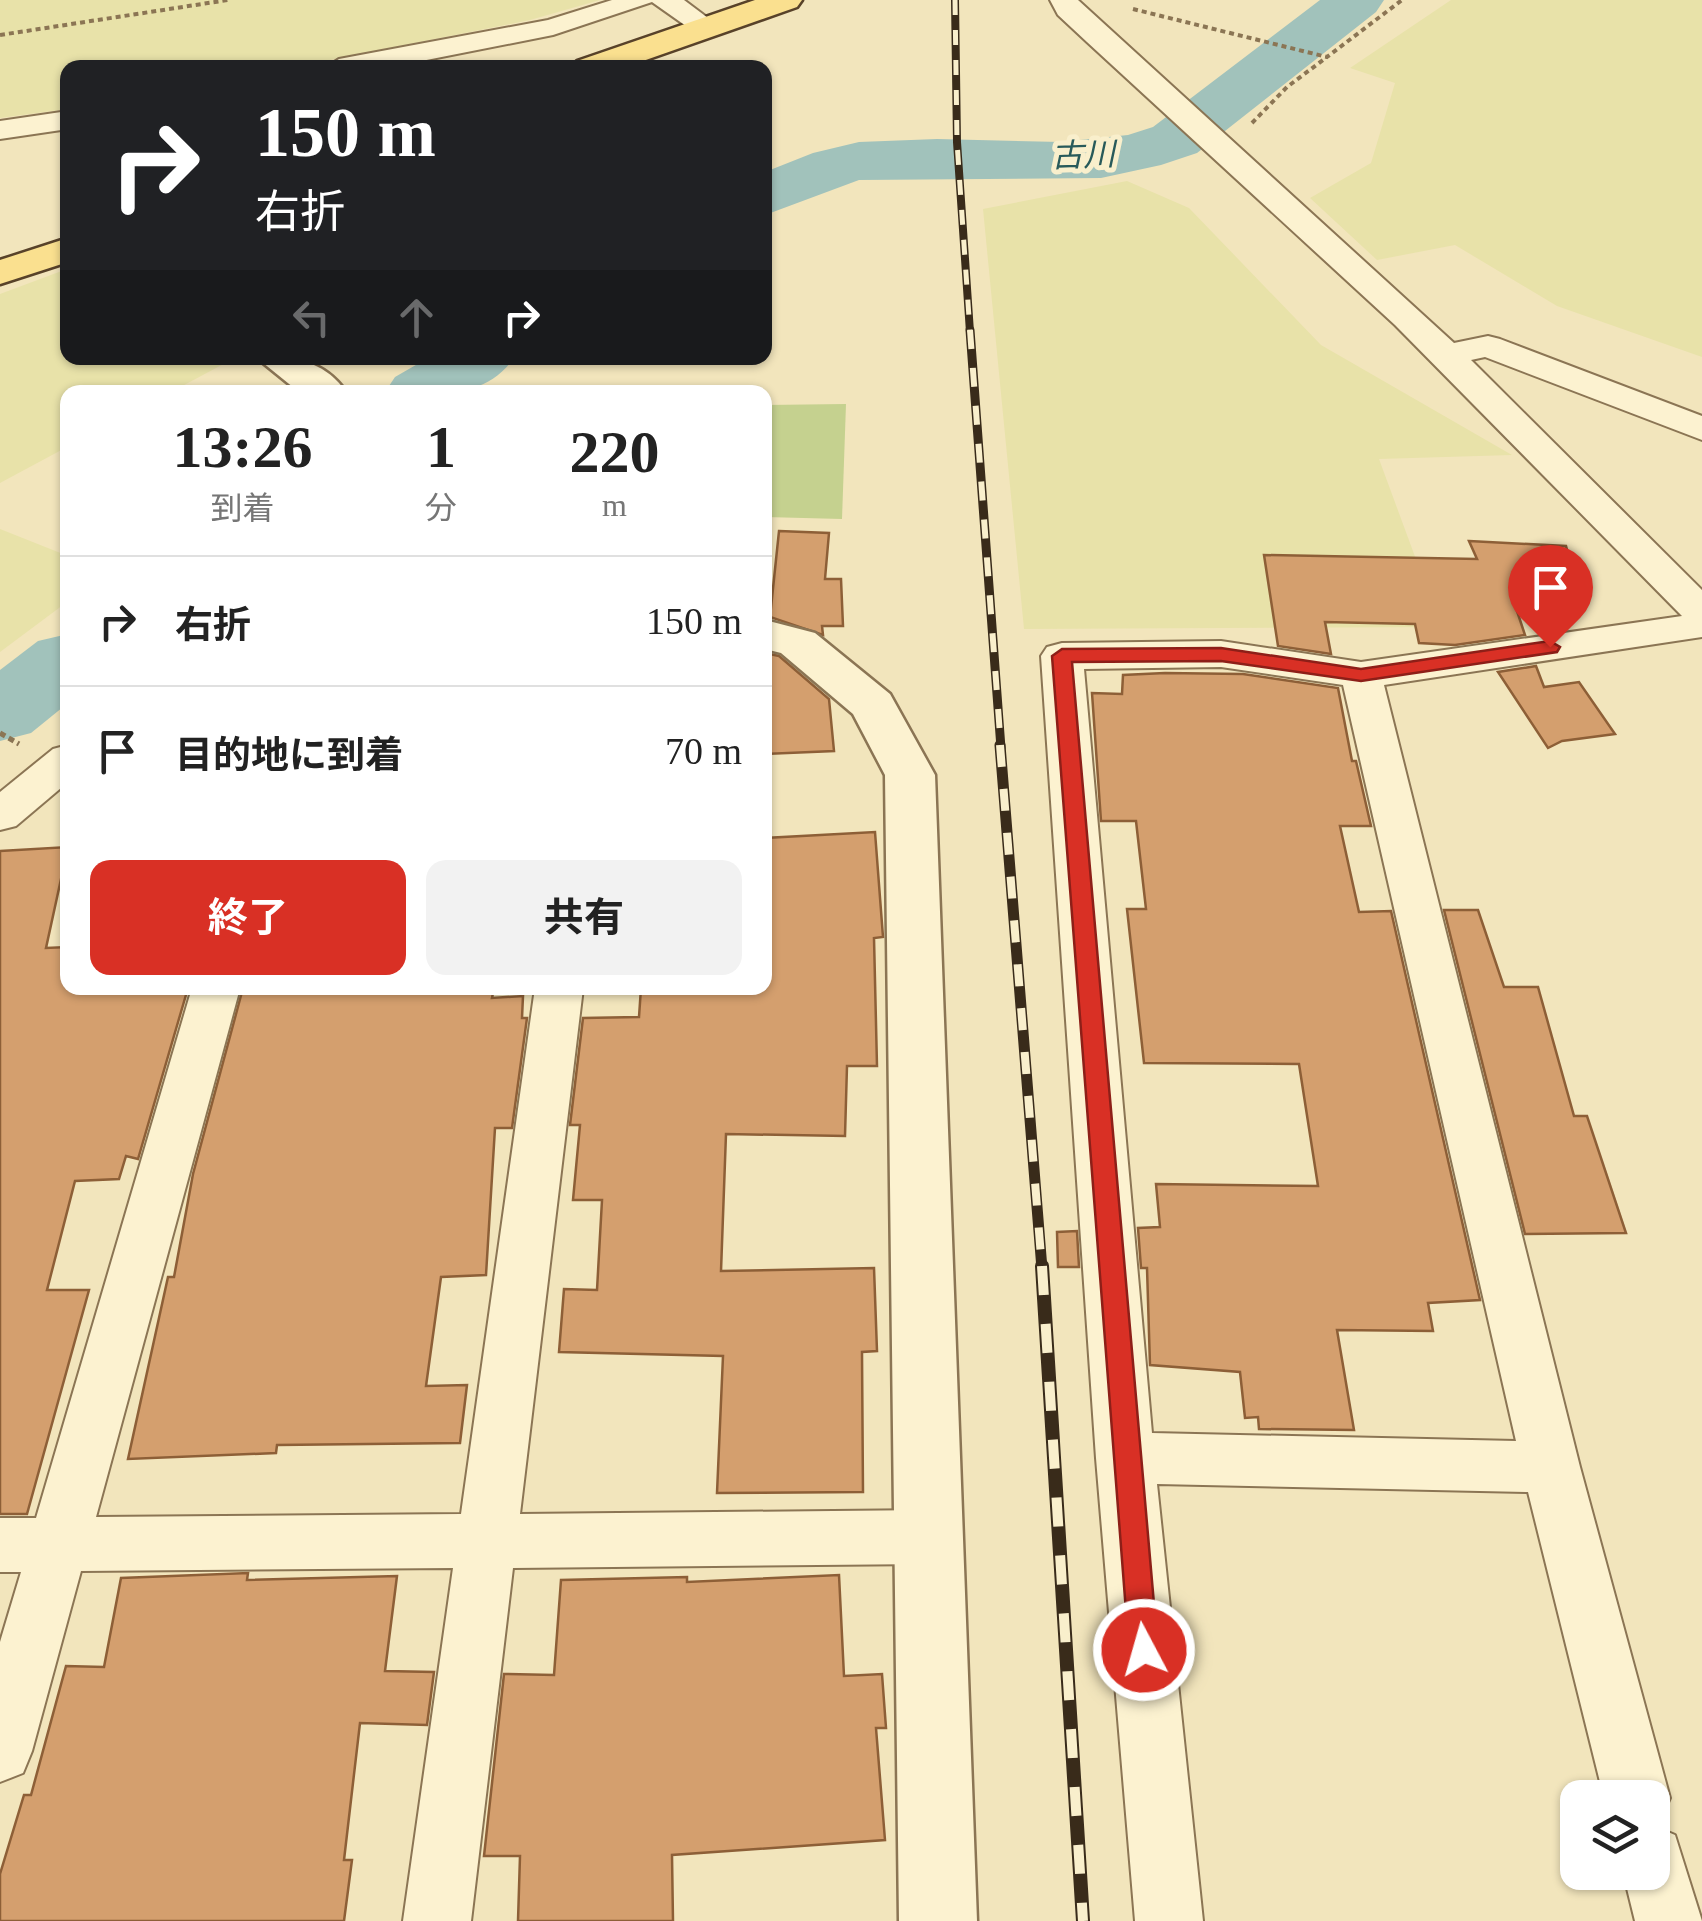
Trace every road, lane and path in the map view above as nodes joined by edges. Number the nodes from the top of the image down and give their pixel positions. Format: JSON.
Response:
{"nodes":[{"id":1,"x":228,"y":0,"type":"edge"},
{"id":2,"x":640,"y":0,"type":"edge"},
{"id":3,"x":666,"y":0,"type":"edge"},
{"id":4,"x":786,"y":0,"type":"edge"},
{"id":5,"x":1064,"y":0,"type":"edge"},
{"id":6,"x":1402,"y":0,"type":"edge"},
{"id":7,"x":1132,"y":9,"type":"dead end"},
{"id":8,"x":706,"y":27,"type":"junction"},
{"id":9,"x":0,"y":35,"type":"edge"},
{"id":10,"x":1324,"y":56,"type":"junction"},
{"id":11,"x":381,"y":60,"type":"edge"},
{"id":12,"x":612,"y":60,"type":"edge"},
{"id":13,"x":60,"y":121,"type":"edge"},
{"id":14,"x":0,"y":130,"type":"edge"},
{"id":15,"x":1219,"y":148,"type":"junction"},
{"id":16,"x":60,"y":252,"type":"edge"},
{"id":17,"x":0,"y":273,"type":"edge"},
{"id":18,"x":1444,"y":356,"type":"junction"},
{"id":19,"x":287,"y":365,"type":"edge"},
{"id":20,"x":315,"y":385,"type":"edge"},
{"id":21,"x":1702,"y":430,"type":"edge"},
{"id":22,"x":1702,"y":613,"type":"edge"},
{"id":23,"x":1702,"y":625,"type":"edge"},
{"id":24,"x":772,"y":636,"type":"edge"},
{"id":25,"x":1361,"y":675,"type":"junction"},
{"id":26,"x":60,"y":766,"type":"edge"},
{"id":27,"x":0,"y":815,"type":"edge"},
{"id":28,"x":214,"y":995,"type":"edge"},
{"id":29,"x":558,"y":995,"type":"edge"},
{"id":30,"x":1126,"y":1458,"type":"junction"},
{"id":31,"x":1551,"y":1467,"type":"junction"},
{"id":32,"x":929,"y":1537,"type":"junction"},
{"id":33,"x":487,"y":1542,"type":"junction"},
{"id":34,"x":0,"y":1544,"type":"edge"},
{"id":35,"x":59,"y":1546,"type":"junction"},
{"id":36,"x":0,"y":1751,"type":"edge"},
{"id":37,"x":1632,"y":1780,"type":"edge"},
{"id":38,"x":1661,"y":1890,"type":"edge"},
{"id":39,"x":437,"y":1921,"type":"edge"},
{"id":40,"x":938,"y":1921,"type":"edge"},
{"id":41,"x":1169,"y":1921,"type":"edge"},
{"id":42,"x":1669,"y":1921,"type":"edge"}],
"edges":[{"from":1,"to":9,"type":"path"},
{"from":2,"to":11,"type":"street"},
{"from":3,"to":8,"type":"street"},
{"from":4,"to":8,"type":"main road"},
{"from":5,"to":15,"type":"street"},
{"from":6,"to":10,"type":"path"},
{"from":7,"to":10,"type":"path"},
{"from":8,"to":12,"type":"main road"},
{"from":10,"to":15,"type":"path"},
{"from":13,"to":14,"type":"street"},
{"from":15,"to":18,"type":"street"},
{"from":16,"to":17,"type":"main road"},
{"from":18,"to":21,"type":"street"},
{"from":18,"to":22,"type":"street"},
{"from":19,"to":20,"type":"street"},
{"from":23,"to":25,"type":"street"},
{"from":24,"to":32,"type":"street"},
{"from":25,"to":30,"type":"street"},
{"from":25,"to":31,"type":"street"},
{"from":26,"to":27,"type":"street"},
{"from":28,"to":35,"type":"street"},
{"from":29,"to":33,"type":"street"},
{"from":30,"to":31,"type":"street"},
{"from":30,"to":41,"type":"street"},
{"from":31,"to":37,"type":"street"},
{"from":32,"to":33,"type":"street"},
{"from":32,"to":40,"type":"street"},
{"from":33,"to":35,"type":"street"},
{"from":33,"to":39,"type":"street"},
{"from":34,"to":35,"type":"street"},
{"from":35,"to":36,"type":"street"},
{"from":38,"to":42,"type":"street"}]}
